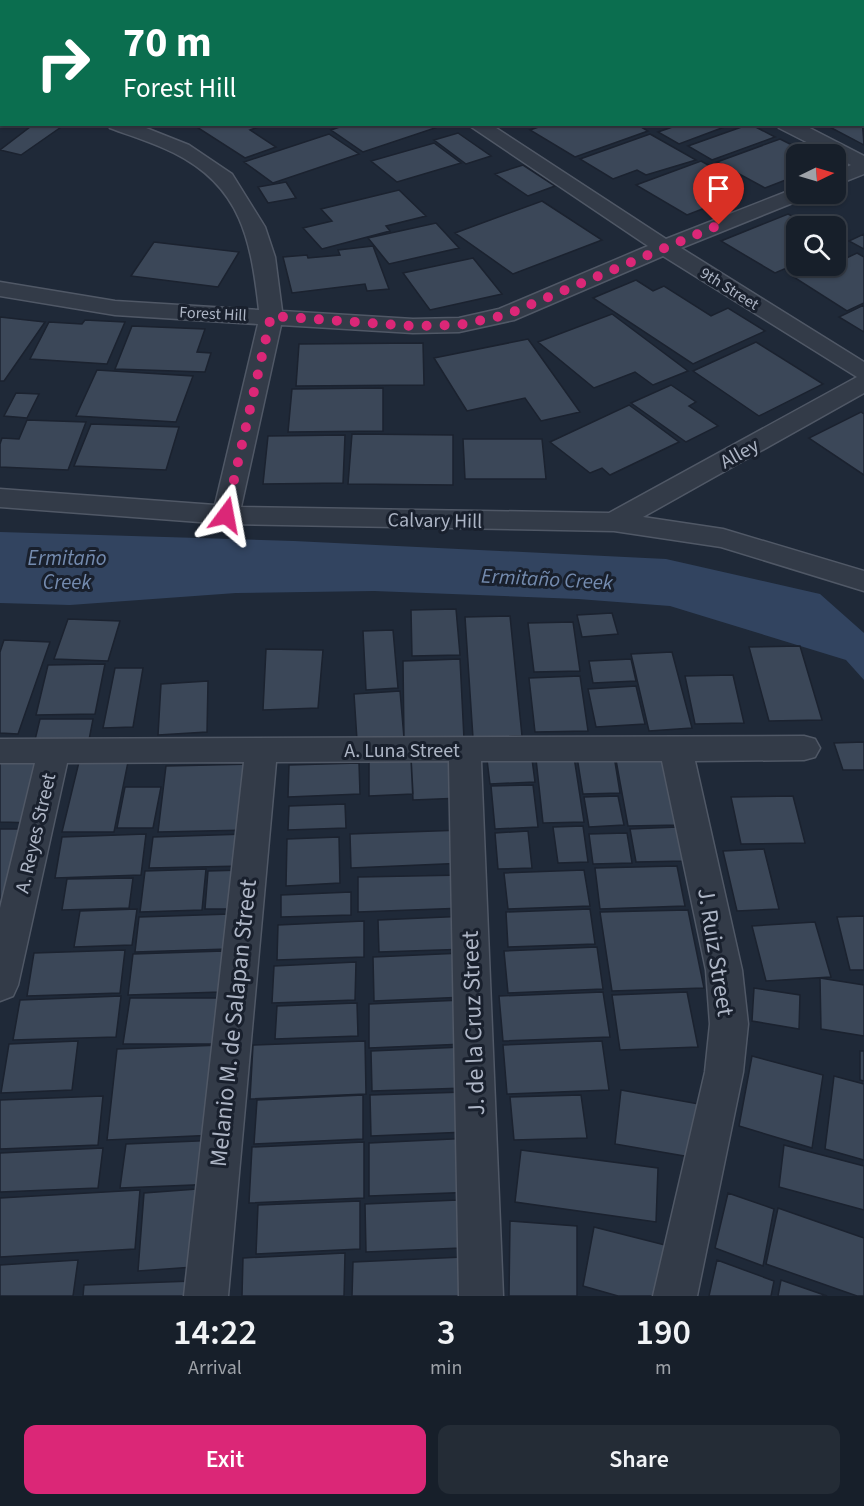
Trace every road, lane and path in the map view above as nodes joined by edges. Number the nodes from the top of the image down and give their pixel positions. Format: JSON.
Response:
{"nodes":[{"id":1,"x":122,"y":126,"type":"edge"},
{"id":2,"x":479,"y":126,"type":"edge"},
{"id":3,"x":790,"y":126,"type":"edge"},
{"id":4,"x":864,"y":166,"type":"edge"},
{"id":5,"x":846,"y":174,"type":"edge"},
{"id":6,"x":786,"y":199,"type":"edge"},
{"id":7,"x":664,"y":247,"type":"junction"},
{"id":8,"x":0,"y":289,"type":"edge"},
{"id":9,"x":271,"y":316,"type":"junction"},
{"id":10,"x":864,"y":372,"type":"edge"},
{"id":11,"x":864,"y":384,"type":"edge"},
{"id":12,"x":0,"y":498,"type":"edge"},
{"id":13,"x":226,"y":515,"type":"junction"},
{"id":14,"x":614,"y":522,"type":"junction"},
{"id":15,"x":864,"y":581,"type":"edge"},
{"id":16,"x":804,"y":748,"type":"dead end"},
{"id":17,"x":676,"y":749,"type":"junction"},
{"id":18,"x":465,"y":750,"type":"junction"},
{"id":19,"x":0,"y":751,"type":"edge"},
{"id":20,"x":54,"y":751,"type":"junction"},
{"id":21,"x":261,"y":751,"type":"junction"},
{"id":22,"x":0,"y":985,"type":"edge"},
{"id":23,"x":206,"y":1296,"type":"edge"},
{"id":24,"x":481,"y":1296,"type":"edge"},
{"id":25,"x":675,"y":1296,"type":"edge"}],
"edges":[{"from":1,"to":9,"type":"street"},
{"from":2,"to":7,"type":"street","name":"9th Street"},
{"from":3,"to":4,"type":"street"},
{"from":4,"to":5,"type":"street"},
{"from":6,"to":7,"type":"street","name":"Forest Hill"},
{"from":7,"to":9,"type":"street","name":"Forest Hill"},
{"from":7,"to":10,"type":"street","name":"9th Street"},
{"from":8,"to":9,"type":"street","name":"Forest Hill"},
{"from":9,"to":13,"type":"street"},
{"from":11,"to":14,"type":"street","name":"Alley"},
{"from":12,"to":13,"type":"street","name":"Calvary Hill"},
{"from":13,"to":14,"type":"street","name":"Calvary Hill"},
{"from":14,"to":15,"type":"street","name":"Calvary Hill"},
{"from":16,"to":17,"type":"street","name":"A. Luna Street"},
{"from":17,"to":18,"type":"street","name":"A. Luna Street"},
{"from":17,"to":25,"type":"street","name":"J. Ruiz Street"},
{"from":18,"to":21,"type":"street","name":"A. Luna Street"},
{"from":18,"to":24,"type":"street","name":"J. de la Cruz Street"},
{"from":19,"to":20,"type":"street","name":"A. Luna Street"},
{"from":20,"to":21,"type":"street","name":"A. Luna Street"},
{"from":20,"to":22,"type":"street","name":"A. Reyes Street"},
{"from":21,"to":23,"type":"street","name":"Melanio M. de Salapan Street"}]}
